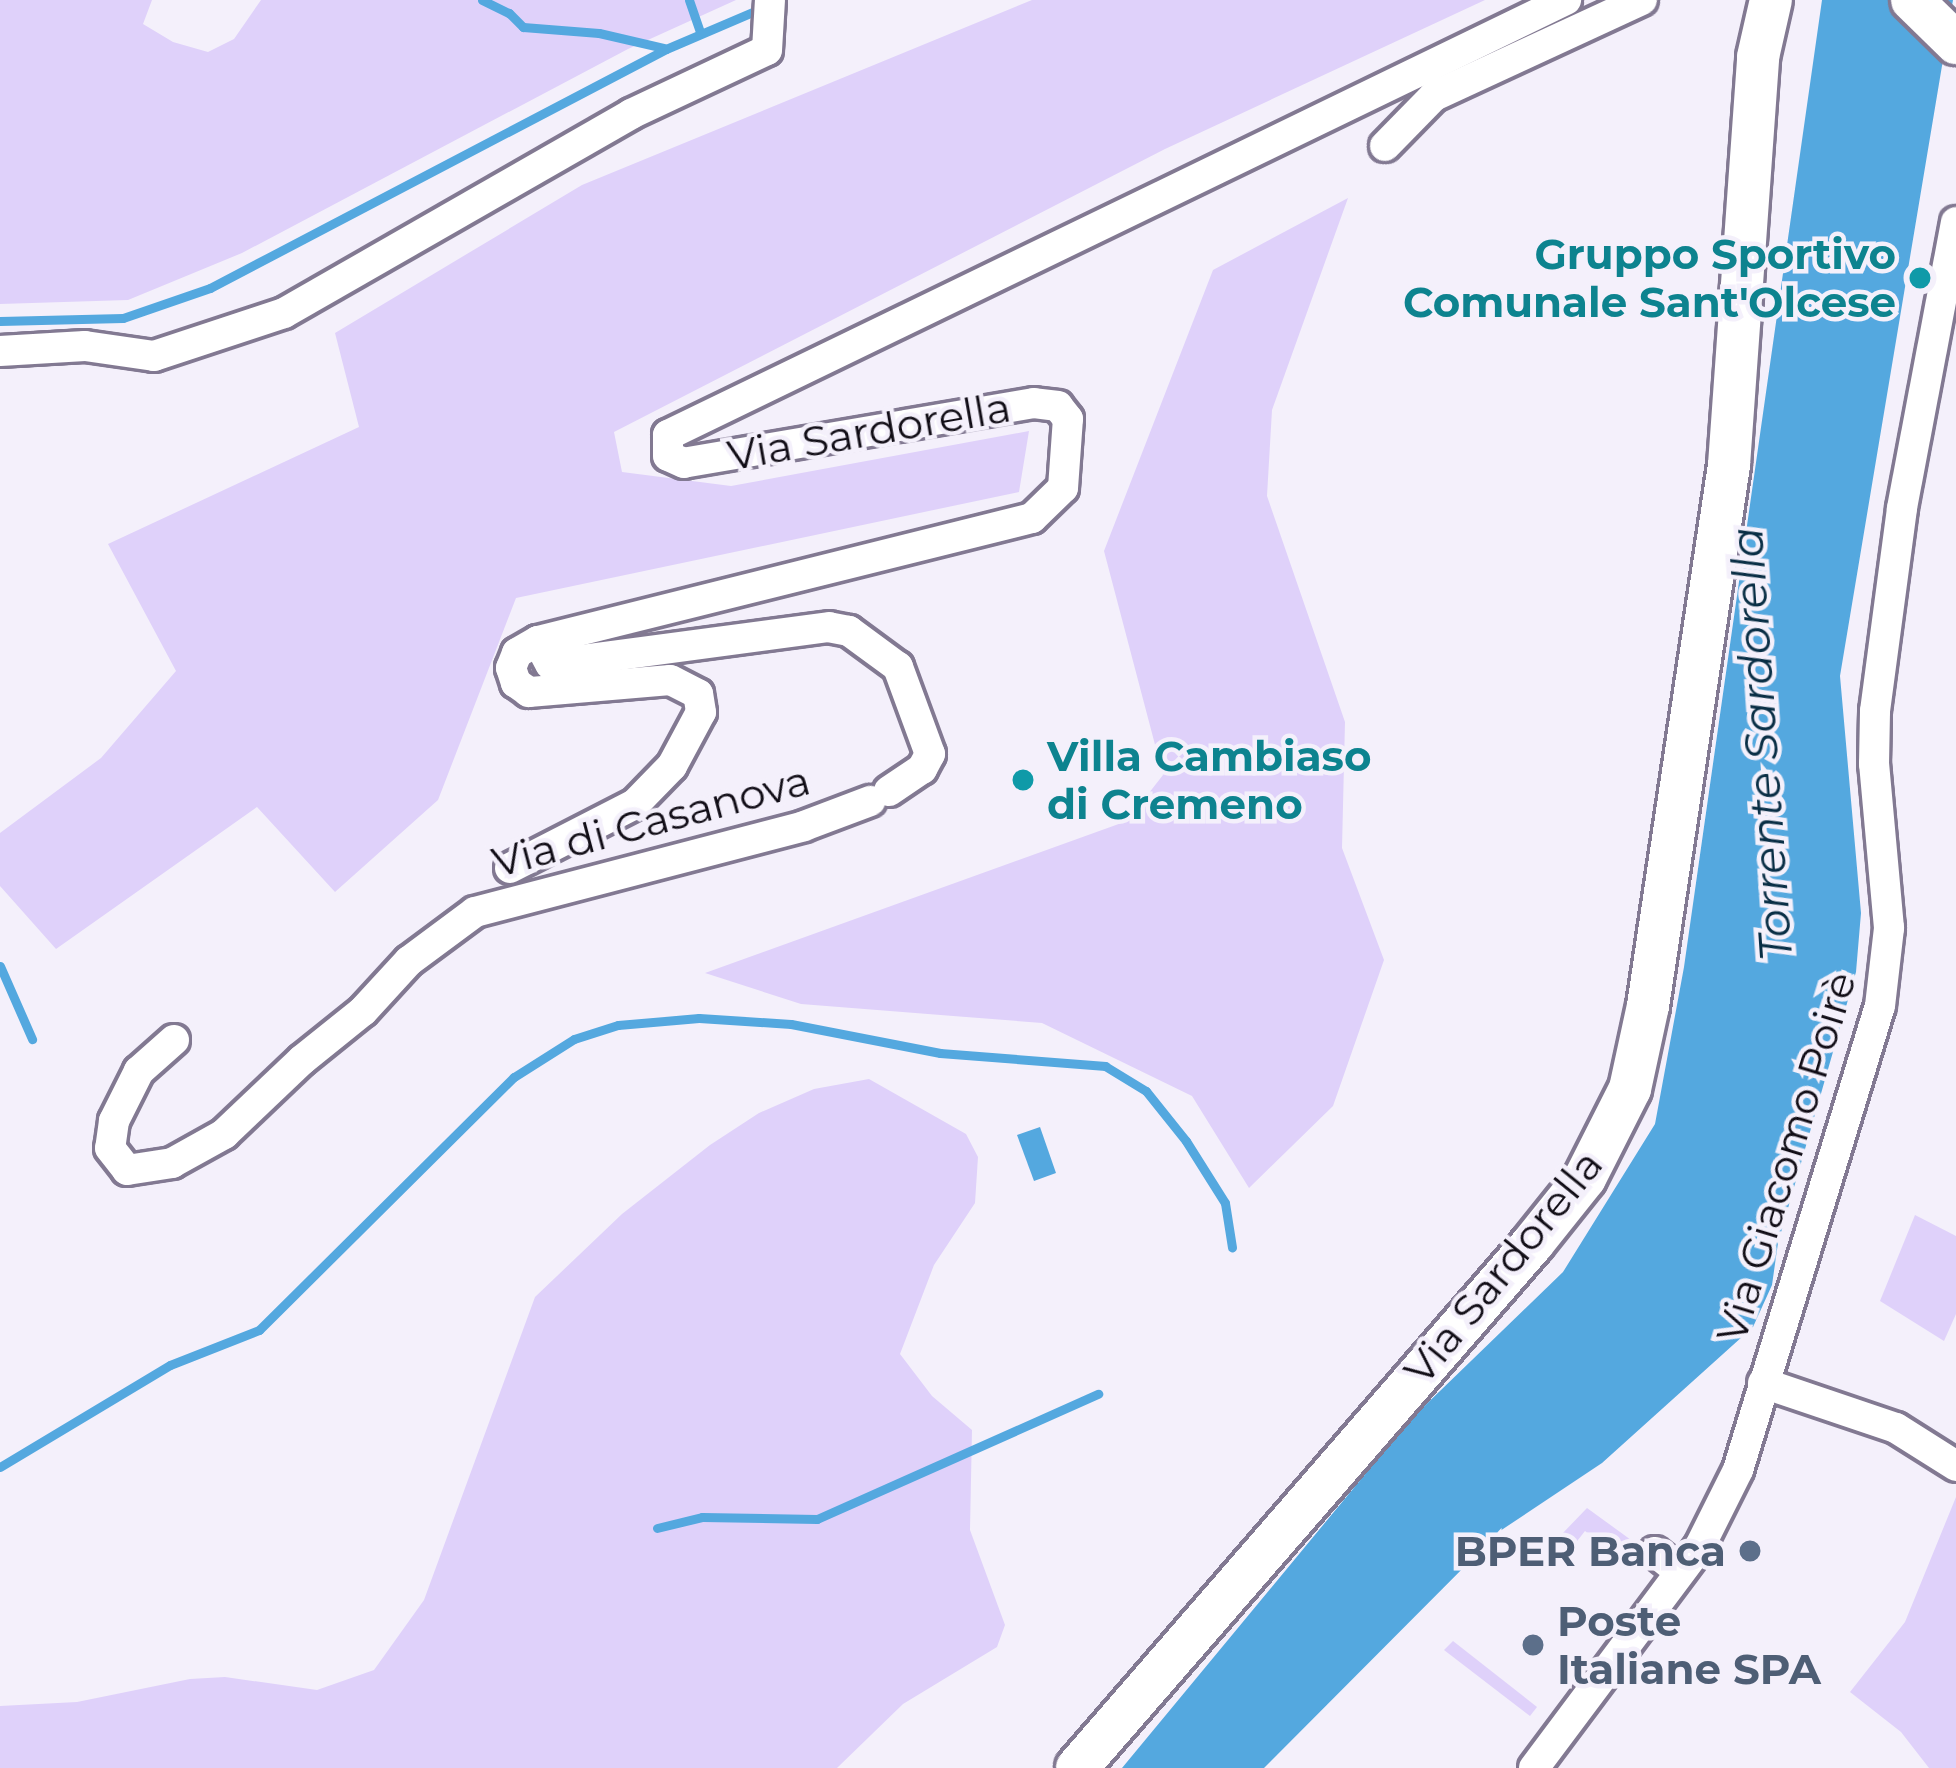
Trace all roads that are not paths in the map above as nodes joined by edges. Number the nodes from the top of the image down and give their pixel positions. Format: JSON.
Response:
{"nodes":[{"id":1,"x":770,"y":0,"type":"edge"},
{"id":2,"x":1566,"y":0,"type":"edge"},
{"id":3,"x":1642,"y":0,"type":"edge"},
{"id":4,"x":1771,"y":0,"type":"edge"},
{"id":5,"x":1912,"y":0,"type":"edge"},
{"id":6,"x":1953,"y":41,"type":"edge"},
{"id":7,"x":1385,"y":146,"type":"dead end"},
{"id":8,"x":1956,"y":222,"type":"edge"},
{"id":9,"x":0,"y":351,"type":"edge"},
{"id":10,"x":538,"y":641,"type":"junction"},
{"id":11,"x":510,"y":868,"type":"dead end"},
{"id":12,"x":174,"y":1040,"type":"dead end"},
{"id":13,"x":1763,"y":1383,"type":"junction"},
{"id":14,"x":1956,"y":1466,"type":"edge"},
{"id":15,"x":1655,"y":1552,"type":"dead end"},
{"id":16,"x":1680,"y":1573,"type":"junction"},
{"id":17,"x":1077,"y":1768,"type":"edge"},
{"id":18,"x":1534,"y":1768,"type":"edge"}],
"edges":[{"from":1,"to":9,"type":"street"},
{"from":2,"to":10,"type":"street","name":"Via Sardorella"},
{"from":3,"to":7,"type":"street"},
{"from":4,"to":17,"type":"main road","name":"Via Sardorella"},
{"from":5,"to":6,"type":"main road"},
{"from":8,"to":13,"type":"street","name":"Via Giacomo Poirè"},
{"from":10,"to":11,"type":"street"},
{"from":10,"to":12,"type":"street","name":"Via di Casanova"},
{"from":13,"to":14,"type":"street"},
{"from":13,"to":16,"type":"street","name":"Via Giacomo Poirè"},
{"from":15,"to":16,"type":"street"},
{"from":16,"to":18,"type":"street","name":"Via Giacomo Poirè"}]}
